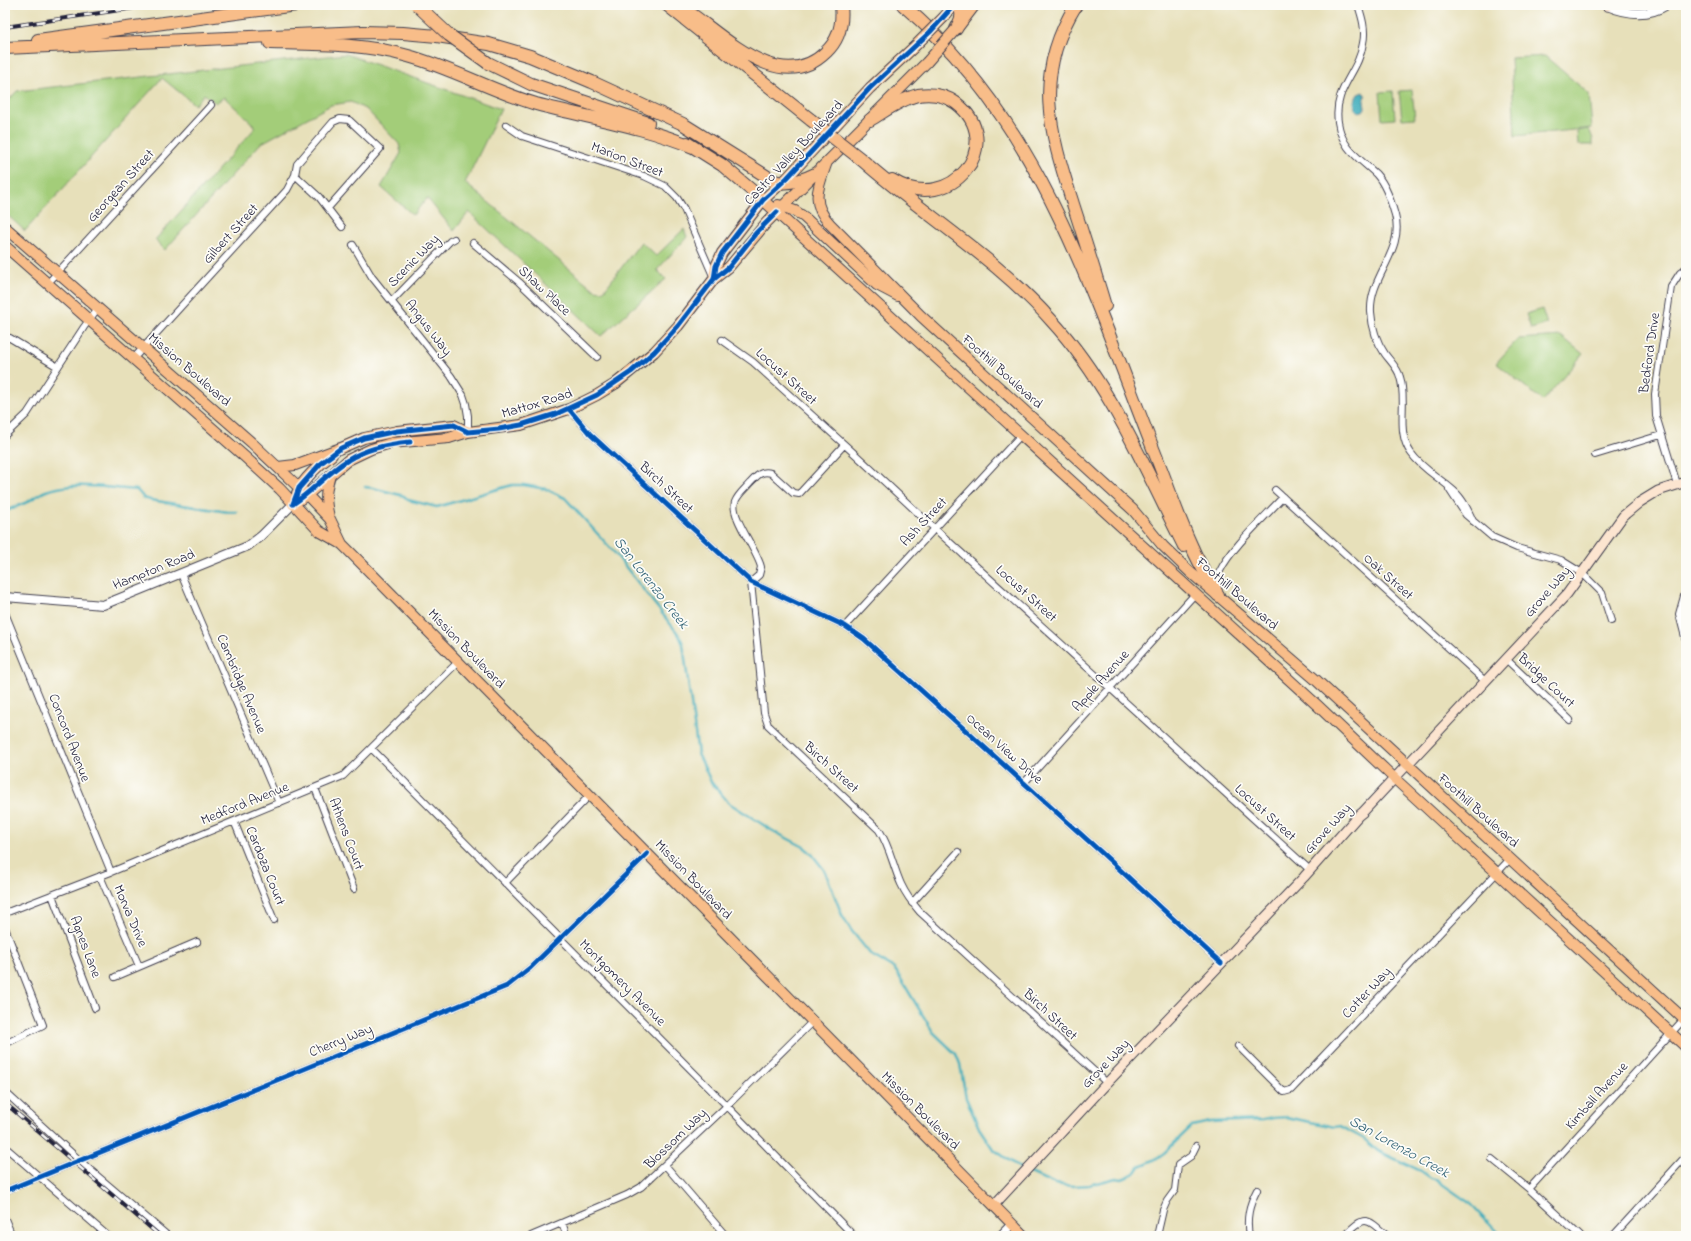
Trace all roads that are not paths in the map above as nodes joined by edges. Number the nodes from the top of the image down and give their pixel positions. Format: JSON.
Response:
{"nodes":[{"id":1,"x":296,"y":5,"type":"edge"},
{"id":2,"x":417,"y":5,"type":"edge"},
{"id":3,"x":667,"y":5,"type":"edge"},
{"id":4,"x":678,"y":5,"type":"edge"},
{"id":5,"x":841,"y":5,"type":"edge"},
{"id":6,"x":903,"y":5,"type":"edge"},
{"id":7,"x":954,"y":5,"type":"edge"},
{"id":8,"x":958,"y":5,"type":"edge"},
{"id":9,"x":975,"y":5,"type":"edge"},
{"id":10,"x":1076,"y":5,"type":"edge"},
{"id":11,"x":1358,"y":5,"type":"edge"},
{"id":12,"x":1362,"y":5,"type":"edge"},
{"id":13,"x":1666,"y":5,"type":"edge"},
{"id":14,"x":1606,"y":6,"type":"edge"},
{"id":15,"x":1361,"y":14,"type":"junction"},
{"id":16,"x":956,"y":29,"type":"junction"},
{"id":17,"x":164,"y":41,"type":"junction"},
{"id":18,"x":5,"y":44,"type":"edge"},
{"id":19,"x":5,"y":48,"type":"edge"},
{"id":20,"x":555,"y":92,"type":"junction"},
{"id":21,"x":211,"y":105,"type":"dead end"},
{"id":22,"x":870,"y":120,"type":"junction"},
{"id":23,"x":506,"y":125,"type":"dead end"},
{"id":24,"x":712,"y":143,"type":"junction"},
{"id":25,"x":693,"y":147,"type":"junction"},
{"id":26,"x":862,"y":160,"type":"junction"},
{"id":27,"x":827,"y":162,"type":"junction"},
{"id":28,"x":816,"y":174,"type":"junction"},
{"id":29,"x":295,"y":175,"type":"junction"},
{"id":30,"x":781,"y":183,"type":"junction"},
{"id":31,"x":763,"y":200,"type":"junction"},
{"id":32,"x":328,"y":208,"type":"junction"},
{"id":33,"x":780,"y":209,"type":"junction"},
{"id":34,"x":5,"y":226,"type":"edge"},
{"id":35,"x":342,"y":227,"type":"dead end"},
{"id":36,"x":454,"y":238,"type":"dead end"},
{"id":37,"x":473,"y":244,"type":"dead end"},
{"id":38,"x":353,"y":245,"type":"dead end"},
{"id":39,"x":5,"y":246,"type":"edge"},
{"id":40,"x":1686,"y":268,"type":"edge"},
{"id":41,"x":58,"y":273,"type":"junction"},
{"id":42,"x":714,"y":278,"type":"junction"},
{"id":43,"x":48,"y":283,"type":"junction"},
{"id":44,"x":903,"y":299,"type":"junction"},
{"id":45,"x":392,"y":301,"type":"junction"},
{"id":46,"x":98,"y":308,"type":"junction"},
{"id":47,"x":89,"y":320,"type":"junction"},
{"id":48,"x":5,"y":337,"type":"edge"},
{"id":49,"x":722,"y":340,"type":"dead end"},
{"id":50,"x":142,"y":348,"type":"junction"},
{"id":51,"x":597,"y":357,"type":"dead end"},
{"id":52,"x":133,"y":359,"type":"junction"},
{"id":53,"x":58,"y":367,"type":"junction"},
{"id":54,"x":569,"y":409,"type":"junction"},
{"id":55,"x":468,"y":432,"type":"junction"},
{"id":56,"x":5,"y":435,"type":"edge"},
{"id":57,"x":1021,"y":435,"type":"junction"},
{"id":58,"x":1661,"y":435,"type":"junction"},
{"id":59,"x":1149,"y":438,"type":"junction"},
{"id":60,"x":844,"y":445,"type":"junction"},
{"id":61,"x":341,"y":448,"type":"junction"},
{"id":62,"x":1595,"y":455,"type":"dead end"},
{"id":63,"x":278,"y":467,"type":"junction"},
{"id":64,"x":330,"y":474,"type":"junction"},
{"id":65,"x":1682,"y":483,"type":"edge"},
{"id":66,"x":299,"y":488,"type":"junction"},
{"id":67,"x":1275,"y":490,"type":"dead end"},
{"id":68,"x":307,"y":495,"type":"junction"},
{"id":69,"x":1283,"y":497,"type":"junction"},
{"id":70,"x":293,"y":504,"type":"junction"},
{"id":71,"x":330,"y":519,"type":"junction"},
{"id":72,"x":934,"y":528,"type":"junction"},
{"id":73,"x":342,"y":544,"type":"junction"},
{"id":74,"x":181,"y":574,"type":"junction"},
{"id":75,"x":1582,"y":574,"type":"junction"},
{"id":76,"x":751,"y":582,"type":"junction"},
{"id":77,"x":1686,"y":589,"type":"edge"},
{"id":78,"x":1196,"y":594,"type":"junction"},
{"id":79,"x":1218,"y":595,"type":"junction"},
{"id":80,"x":5,"y":598,"type":"edge"},
{"id":81,"x":5,"y":613,"type":"edge"},
{"id":82,"x":1611,"y":620,"type":"dead end"},
{"id":83,"x":845,"y":626,"type":"junction"},
{"id":84,"x":1686,"y":641,"type":"edge"},
{"id":85,"x":1506,"y":660,"type":"junction"},
{"id":86,"x":458,"y":662,"type":"junction"},
{"id":87,"x":1485,"y":681,"type":"junction"},
{"id":88,"x":1111,"y":688,"type":"junction"},
{"id":89,"x":1570,"y":720,"type":"dead end"},
{"id":90,"x":372,"y":749,"type":"junction"},
{"id":91,"x":1407,"y":765,"type":"junction"},
{"id":92,"x":1394,"y":778,"type":"junction"},
{"id":93,"x":1024,"y":783,"type":"junction"},
{"id":94,"x":315,"y":788,"type":"junction"},
{"id":95,"x":590,"y":795,"type":"junction"},
{"id":96,"x":278,"y":804,"type":"junction"},
{"id":97,"x":234,"y":821,"type":"junction"},
{"id":98,"x":958,"y":852,"type":"dead end"},
{"id":99,"x":647,"y":854,"type":"junction"},
{"id":100,"x":1510,"y":859,"type":"junction"},
{"id":101,"x":1310,"y":870,"type":"junction"},
{"id":102,"x":111,"y":872,"type":"junction"},
{"id":103,"x":1497,"y":873,"type":"junction"},
{"id":104,"x":100,"y":876,"type":"junction"},
{"id":105,"x":504,"y":883,"type":"junction"},
{"id":106,"x":354,"y":889,"type":"dead end"},
{"id":107,"x":52,"y":895,"type":"junction"},
{"id":108,"x":912,"y":903,"type":"junction"},
{"id":109,"x":5,"y":913,"type":"edge"},
{"id":110,"x":274,"y":920,"type":"dead end"},
{"id":111,"x":5,"y":928,"type":"edge"},
{"id":112,"x":560,"y":938,"type":"junction"},
{"id":113,"x":197,"y":942,"type":"dead end"},
{"id":114,"x":1220,"y":963,"type":"junction"},
{"id":115,"x":139,"y":966,"type":"junction"},
{"id":116,"x":115,"y":977,"type":"dead end"},
{"id":117,"x":95,"y":1008,"type":"dead end"},
{"id":118,"x":1685,"y":1020,"type":"edge"},
{"id":119,"x":812,"y":1022,"type":"junction"},
{"id":120,"x":1670,"y":1033,"type":"junction"},
{"id":121,"x":5,"y":1044,"type":"edge"},
{"id":122,"x":1238,"y":1046,"type":"dead end"},
{"id":123,"x":1686,"y":1047,"type":"edge"},
{"id":124,"x":1107,"y":1083,"type":"junction"},
{"id":125,"x":5,"y":1092,"type":"edge"},
{"id":126,"x":728,"y":1106,"type":"junction"},
{"id":127,"x":1196,"y":1146,"type":"dead end"},
{"id":128,"x":5,"y":1147,"type":"edge"},
{"id":129,"x":1686,"y":1156,"type":"edge"},
{"id":130,"x":1492,"y":1159,"type":"dead end"},
{"id":131,"x":80,"y":1161,"type":"junction"},
{"id":132,"x":665,"y":1165,"type":"junction"},
{"id":133,"x":40,"y":1177,"type":"junction"},
{"id":134,"x":1529,"y":1189,"type":"junction"},
{"id":135,"x":1257,"y":1190,"type":"dead end"},
{"id":136,"x":5,"y":1191,"type":"edge"},
{"id":137,"x":994,"y":1205,"type":"junction"},
{"id":138,"x":5,"y":1219,"type":"edge"},
{"id":139,"x":562,"y":1223,"type":"junction"},
{"id":140,"x":1012,"y":1224,"type":"junction"},
{"id":141,"x":12,"y":1236,"type":"edge"},
{"id":142,"x":108,"y":1236,"type":"edge"},
{"id":143,"x":168,"y":1236,"type":"edge"},
{"id":144,"x":531,"y":1236,"type":"edge"},
{"id":145,"x":567,"y":1236,"type":"edge"},
{"id":146,"x":726,"y":1236,"type":"edge"},
{"id":147,"x":854,"y":1236,"type":"edge"},
{"id":148,"x":1000,"y":1236,"type":"edge"},
{"id":149,"x":1024,"y":1236,"type":"edge"},
{"id":150,"x":1157,"y":1236,"type":"edge"},
{"id":151,"x":1249,"y":1236,"type":"edge"},
{"id":152,"x":1344,"y":1236,"type":"edge"},
{"id":153,"x":1387,"y":1236,"type":"edge"},
{"id":154,"x":1580,"y":1236,"type":"edge"},
{"id":155,"x":1612,"y":1236,"type":"edge"}],
"edges":[{"from":1,"to":18,"type":"highway"},
{"from":2,"to":20,"type":"highway","bridge":true},
{"from":3,"to":26,"type":"highway","bridge":true},
{"from":4,"to":5,"type":"highway"},
{"from":6,"to":59,"type":"highway"},
{"from":7,"to":30,"type":"main road","name":"Castro Valley Boulevard","bridge":true},
{"from":8,"to":16,"type":"highway"},
{"from":9,"to":16,"type":"main road","name":"Castro Valley Boulevard"},
{"from":10,"to":59,"type":"highway"},
{"from":11,"to":15,"type":"street"},
{"from":12,"to":15,"type":"street"},
{"from":13,"to":14,"type":"street"},
{"from":15,"to":75,"type":"street"},
{"from":16,"to":22,"type":"main road","name":"Castro Valley Boulevard","bridge":true},
{"from":17,"to":19,"type":"highway"},
{"from":17,"to":24,"type":"highway"},
{"from":17,"to":25,"type":"highway"},
{"from":20,"to":24,"type":"highway"},
{"from":20,"to":25,"type":"highway"},
{"from":21,"to":41,"type":"street","name":"Georgean Street"},
{"from":22,"to":26,"type":"highway"},
{"from":22,"to":27,"type":"main road","name":"Castro Valley Boulevard"},
{"from":23,"to":42,"type":"street","name":"Marion Street"},
{"from":24,"to":30,"type":"highway"},
{"from":25,"to":31,"type":"highway"},
{"from":26,"to":79,"type":"highway"},
{"from":27,"to":28,"type":"main road","name":"Castro Valley Boulevard"},
{"from":27,"to":44,"type":"main road"},
{"from":28,"to":30,"type":"highway"},
{"from":28,"to":33,"type":"main road","name":"Castro Valley Boulevard"},
{"from":29,"to":32,"type":"street"},
{"from":29,"to":32,"type":"street","name":"Gilbert Street"},
{"from":29,"to":50,"type":"street","name":"Gilbert Street"},
{"from":30,"to":31,"type":"main road","name":"Castro Valley Boulevard"},
{"from":31,"to":33,"type":"main road"},
{"from":31,"to":42,"type":"main road","name":"Castro Valley Boulevard"},
{"from":32,"to":35,"type":"street"},
{"from":33,"to":42,"type":"main road","name":"Castro Valley Boulevard"},
{"from":33,"to":44,"type":"main road","name":"Foothill Boulevard"},
{"from":33,"to":57,"type":"main road","name":"Foothill Boulevard"},
{"from":34,"to":41,"type":"main road","name":"Mission Boulevard"},
{"from":36,"to":45,"type":"street","name":"Scenic Way"},
{"from":37,"to":51,"type":"street","name":"Shaw Place"},
{"from":38,"to":45,"type":"street","name":"Angus Way"},
{"from":39,"to":43,"type":"main road","name":"Mission Boulevard"},
{"from":40,"to":58,"type":"street","name":"Bedford Drive"},
{"from":41,"to":43,"type":"street","name":"Georgean Street"},
{"from":41,"to":46,"type":"main road","name":"Mission Boulevard"},
{"from":42,"to":54,"type":"main road","name":"Mattox Road"},
{"from":43,"to":47,"type":"main road","name":"Mission Boulevard"},
{"from":44,"to":79,"type":"main road","name":"Foothill Boulevard"},
{"from":45,"to":55,"type":"street","name":"Angus Way"},
{"from":46,"to":47,"type":"street"},
{"from":46,"to":50,"type":"main road","name":"Mission Boulevard"},
{"from":47,"to":52,"type":"main road","name":"Mission Boulevard"},
{"from":47,"to":53,"type":"street"},
{"from":48,"to":53,"type":"street"},
{"from":49,"to":60,"type":"street","name":"Locust Street"},
{"from":50,"to":52,"type":"street","name":"Gilbert Street"},
{"from":50,"to":63,"type":"main road","name":"Mission Boulevard"},
{"from":52,"to":70,"type":"main road","name":"Mission Boulevard"},
{"from":53,"to":56,"type":"street"},
{"from":54,"to":55,"type":"main road","name":"Mattox Road"},
{"from":54,"to":76,"type":"street","name":"Birch Street"},
{"from":55,"to":61,"type":"main road","name":"Mattox Road"},
{"from":55,"to":64,"type":"main road","name":"Mattox Road"},
{"from":57,"to":72,"type":"street","name":"Ash Street"},
{"from":57,"to":78,"type":"main road","name":"Foothill Boulevard"},
{"from":58,"to":62,"type":"street"},
{"from":58,"to":65,"type":"street","name":"Bedford Drive"},
{"from":59,"to":79,"type":"highway"},
{"from":60,"to":72,"type":"street","name":"Locust Street"},
{"from":60,"to":76,"type":"street"},
{"from":61,"to":63,"type":"main road","name":"Mattox Road"},
{"from":61,"to":66,"type":"main road","name":"Mattox Road"},
{"from":63,"to":66,"type":"main road","name":"Mission Boulevard"},
{"from":64,"to":68,"type":"main road","name":"Mattox Road"},
{"from":64,"to":71,"type":"main road"},
{"from":65,"to":75,"type":"main road","name":"Grove Way"},
{"from":66,"to":68,"type":"main road","name":"Mission Boulevard"},
{"from":66,"to":70,"type":"main road","name":"Mattox Road"},
{"from":67,"to":69,"type":"street","name":"Oak Street"},
{"from":68,"to":70,"type":"main road","name":"Mattox Road"},
{"from":68,"to":71,"type":"main road","name":"Mission Boulevard"},
{"from":69,"to":79,"type":"street"},
{"from":69,"to":87,"type":"street","name":"Oak Street"},
{"from":70,"to":73,"type":"main road","name":"Mission Boulevard"},
{"from":70,"to":74,"type":"street","name":"Hampton Road"},
{"from":71,"to":73,"type":"main road","name":"Mission Boulevard"},
{"from":72,"to":83,"type":"street","name":"Ash Street"},
{"from":72,"to":88,"type":"street","name":"Locust Street"},
{"from":73,"to":86,"type":"main road","name":"Mission Boulevard"},
{"from":74,"to":80,"type":"street","name":"Hampton Road"},
{"from":74,"to":96,"type":"street","name":"Cambridge Avenue"},
{"from":75,"to":82,"type":"street"},
{"from":75,"to":85,"type":"main road","name":"Grove Way"},
{"from":76,"to":83,"type":"street","name":"Ocean View Drive"},
{"from":76,"to":108,"type":"street","name":"Birch Street"},
{"from":77,"to":84,"type":"street"},
{"from":78,"to":88,"type":"street","name":"Apple Avenue"},
{"from":78,"to":92,"type":"main road","name":"Foothill Boulevard"},
{"from":79,"to":91,"type":"main road","name":"Foothill Boulevard"},
{"from":81,"to":102,"type":"street","name":"Concord Avenue"},
{"from":83,"to":93,"type":"street","name":"Ocean View Drive"},
{"from":85,"to":87,"type":"main road","name":"Grove Way"},
{"from":85,"to":89,"type":"street","name":"Bridge Court"},
{"from":86,"to":90,"type":"street","name":"Medford Avenue"},
{"from":86,"to":95,"type":"main road","name":"Mission Boulevard"},
{"from":87,"to":91,"type":"main road","name":"Grove Way"},
{"from":88,"to":93,"type":"street","name":"Apple Avenue"},
{"from":88,"to":101,"type":"street","name":"Locust Street"},
{"from":90,"to":94,"type":"street","name":"Medford Avenue"},
{"from":90,"to":105,"type":"street","name":"Montgomery Avenue"},
{"from":91,"to":92,"type":"main road","name":"Grove Way"},
{"from":91,"to":100,"type":"main road","name":"Foothill Boulevard"},
{"from":92,"to":101,"type":"main road","name":"Grove Way"},
{"from":92,"to":103,"type":"main road","name":"Foothill Boulevard"},
{"from":93,"to":114,"type":"street","name":"Ocean View Drive"},
{"from":94,"to":96,"type":"street","name":"Medford Avenue"},
{"from":94,"to":106,"type":"street","name":"Athens Court"},
{"from":95,"to":99,"type":"main road","name":"Mission Boulevard"},
{"from":95,"to":105,"type":"street"},
{"from":96,"to":97,"type":"street","name":"Medford Avenue"},
{"from":97,"to":102,"type":"street","name":"Medford Avenue"},
{"from":97,"to":110,"type":"street","name":"Cardoza Court"},
{"from":98,"to":108,"type":"street"},
{"from":99,"to":112,"type":"street","name":"Cherry Way"},
{"from":99,"to":119,"type":"main road","name":"Mission Boulevard"},
{"from":100,"to":103,"type":"street","name":"Cotter Way"},
{"from":100,"to":118,"type":"main road","name":"Foothill Boulevard"},
{"from":101,"to":114,"type":"main road","name":"Grove Way"},
{"from":102,"to":104,"type":"street","name":"Medford Avenue"},
{"from":103,"to":120,"type":"main road","name":"Foothill Boulevard"},
{"from":103,"to":122,"type":"street","name":"Cotter Way"},
{"from":104,"to":107,"type":"street","name":"Medford Avenue"},
{"from":104,"to":115,"type":"street","name":"Morva Drive"},
{"from":105,"to":112,"type":"street","name":"Montgomery Avenue"},
{"from":107,"to":109,"type":"street","name":"Medford Avenue"},
{"from":107,"to":117,"type":"street","name":"Agnes Lane"},
{"from":108,"to":124,"type":"street","name":"Birch Street"},
{"from":111,"to":121,"type":"street"},
{"from":112,"to":126,"type":"street","name":"Montgomery Avenue"},
{"from":112,"to":131,"type":"street","name":"Cherry Way"},
{"from":113,"to":115,"type":"street"},
{"from":114,"to":124,"type":"main road","name":"Grove Way"},
{"from":115,"to":116,"type":"street"},
{"from":118,"to":120,"type":"street","name":"Kimball Avenue"},
{"from":119,"to":126,"type":"street","name":"Blossom Way"},
{"from":119,"to":137,"type":"main road","name":"Mission Boulevard"},
{"from":120,"to":123,"type":"main road","name":"Foothill Boulevard"},
{"from":120,"to":134,"type":"street","name":"Kimball Avenue"},
{"from":124,"to":137,"type":"main road","name":"Grove Way"},
{"from":125,"to":131,"type":"street"},
{"from":126,"to":132,"type":"street","name":"Blossom Way"},
{"from":126,"to":147,"type":"street","name":"Montgomery Avenue"},
{"from":127,"to":150,"type":"street"},
{"from":128,"to":133,"type":"street"},
{"from":129,"to":155,"type":"street"},
{"from":130,"to":134,"type":"street"},
{"from":131,"to":133,"type":"street","name":"Cherry Way"},
{"from":131,"to":143,"type":"street"},
{"from":132,"to":139,"type":"street","name":"Blossom Way"},
{"from":132,"to":146,"type":"street"},
{"from":133,"to":136,"type":"street","name":"Cherry Way"},
{"from":133,"to":142,"type":"street"},
{"from":134,"to":154,"type":"street"},
{"from":135,"to":151,"type":"street"},
{"from":137,"to":140,"type":"main road","name":"Mission Boulevard"},
{"from":138,"to":141,"type":"street"},
{"from":139,"to":144,"type":"street","name":"Blossom Way"},
{"from":139,"to":145,"type":"street"},
{"from":140,"to":148,"type":"street"},
{"from":140,"to":149,"type":"main road","name":"Mission Boulevard"},
{"from":152,"to":153,"type":"street"}]}
